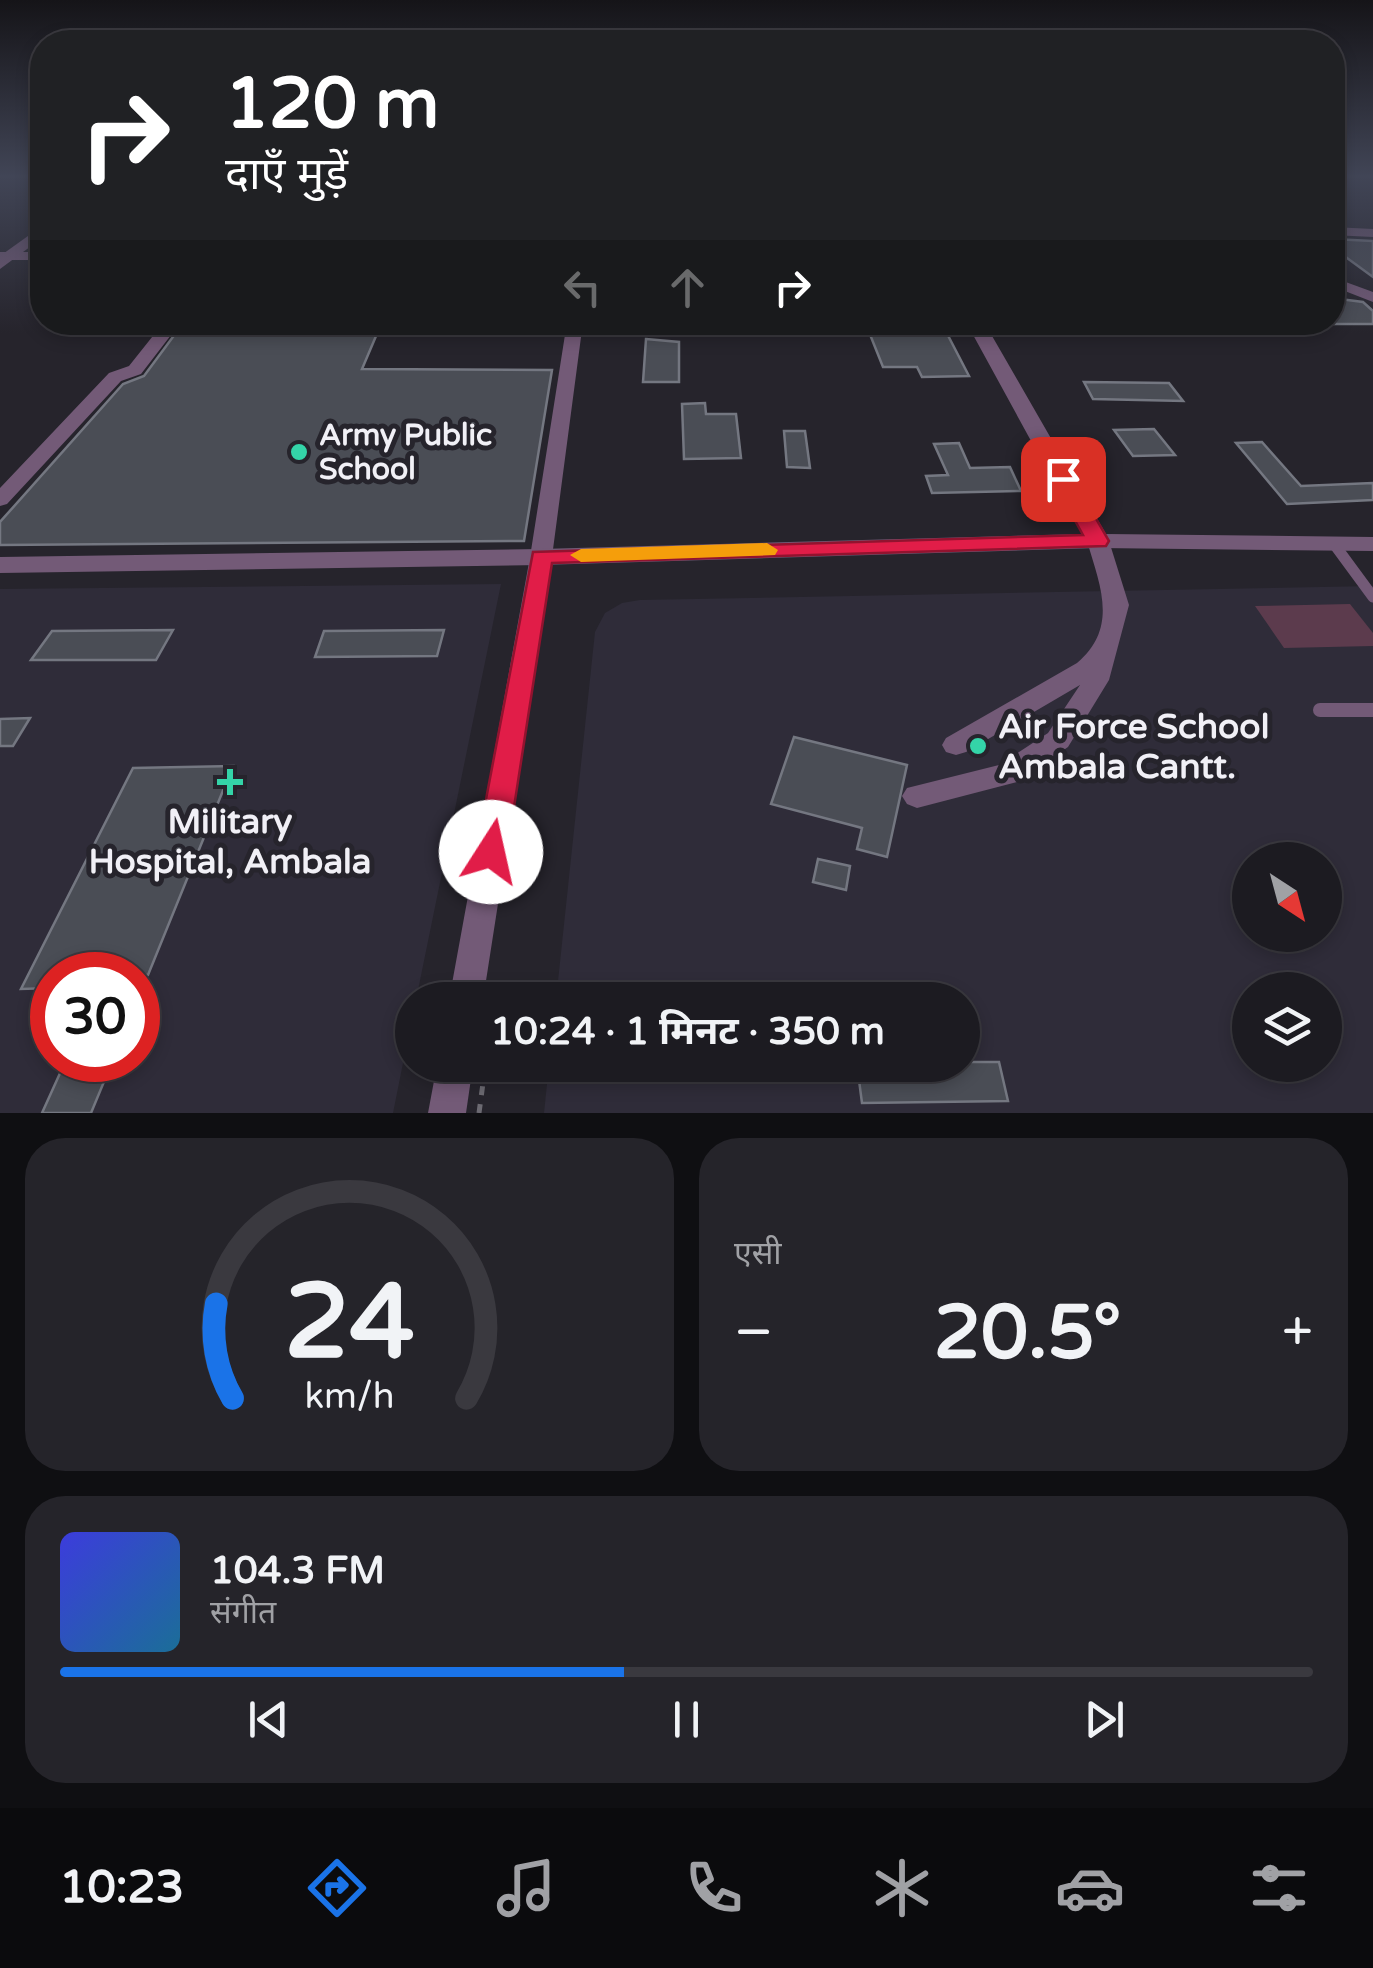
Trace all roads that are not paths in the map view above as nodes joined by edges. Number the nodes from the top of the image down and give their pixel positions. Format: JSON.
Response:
{"nodes":[{"id":1,"x":1345,"y":231,"type":"edge"},
{"id":2,"x":1373,"y":233,"type":"edge"},
{"id":3,"x":30,"y":240,"type":"edge"},
{"id":4,"x":30,"y":257,"type":"edge"},
{"id":5,"x":3,"y":259,"type":"edge"},
{"id":6,"x":1345,"y":286,"type":"edge"},
{"id":7,"x":1373,"y":297,"type":"edge"},
{"id":8,"x":163,"y":335,"type":"edge"},
{"id":9,"x":573,"y":335,"type":"edge"},
{"id":10,"x":982,"y":335,"type":"edge"},
{"id":11,"x":0,"y":500,"type":"edge"},
{"id":12,"x":1098,"y":541,"type":"junction"},
{"id":13,"x":1334,"y":544,"type":"junction"},
{"id":14,"x":1373,"y":544,"type":"edge"},
{"id":15,"x":541,"y":557,"type":"junction"},
{"id":16,"x":0,"y":565,"type":"edge"},
{"id":17,"x":1373,"y":597,"type":"edge"},
{"id":18,"x":1103,"y":654,"type":"junction"},
{"id":19,"x":1320,"y":710,"type":"dead end"},
{"id":20,"x":1373,"y":710,"type":"edge"},
{"id":21,"x":956,"y":745,"type":"dead end"},
{"id":22,"x":918,"y":796,"type":"dead end"},
{"id":23,"x":469,"y":982,"type":"edge"},
{"id":24,"x":453,"y":1082,"type":"edge"},
{"id":25,"x":447,"y":1113,"type":"edge"}],
"edges":[{"from":1,"to":2,"type":"street"},
{"from":3,"to":5,"type":"street"},
{"from":4,"to":5,"type":"street"},
{"from":6,"to":7,"type":"street"},
{"from":8,"to":11,"type":"street"},
{"from":9,"to":15,"type":"street"},
{"from":10,"to":12,"type":"street"},
{"from":12,"to":13,"type":"street"},
{"from":12,"to":15,"type":"street"},
{"from":12,"to":18,"type":"street"},
{"from":13,"to":14,"type":"street"},
{"from":13,"to":17,"type":"lane"},
{"from":15,"to":16,"type":"street"},
{"from":15,"to":23,"type":"street"},
{"from":18,"to":21,"type":"street"},
{"from":18,"to":22,"type":"street"},
{"from":19,"to":20,"type":"lane"},
{"from":24,"to":25,"type":"street"}]}
